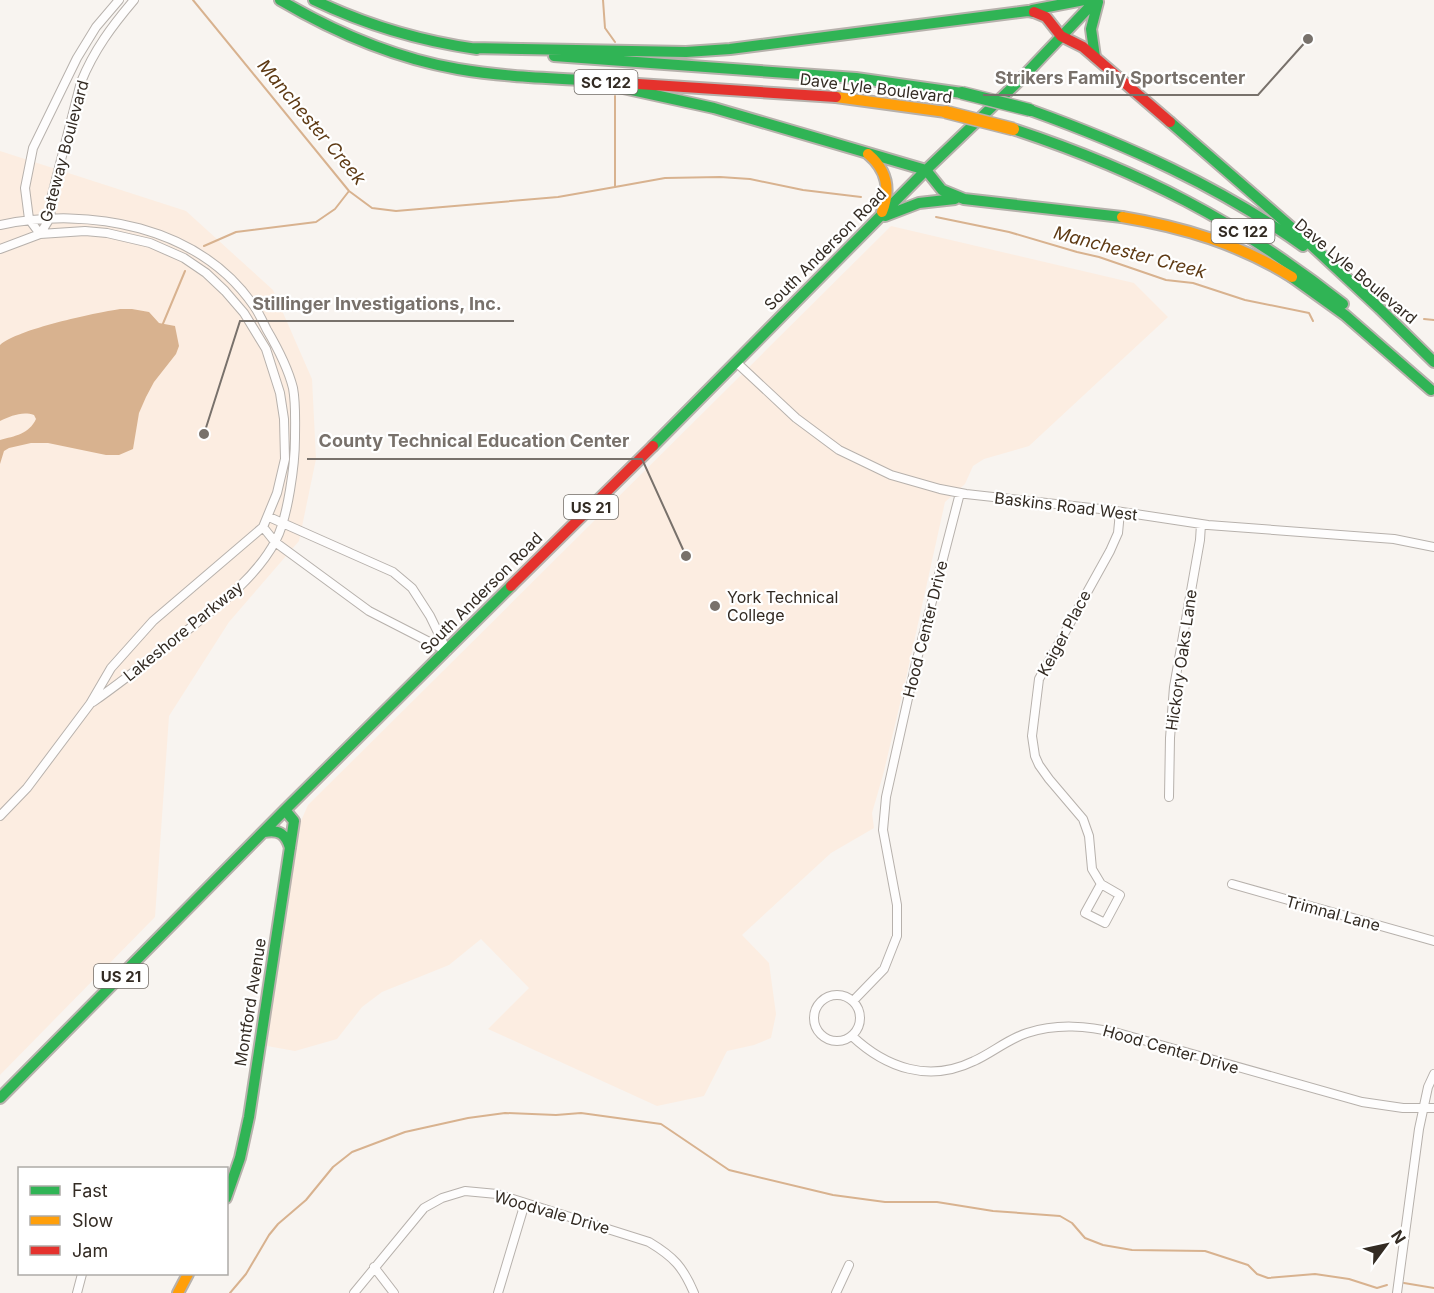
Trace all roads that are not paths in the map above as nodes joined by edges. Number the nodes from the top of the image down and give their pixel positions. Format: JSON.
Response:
{"nodes":[{"id":1,"x":119,"y":0,"type":"edge"},
{"id":2,"x":134,"y":0,"type":"edge"},
{"id":3,"x":279,"y":0,"type":"edge"},
{"id":4,"x":314,"y":0,"type":"edge"},
{"id":5,"x":1084,"y":0,"type":"edge"},
{"id":6,"x":1097,"y":0,"type":"edge"},
{"id":7,"x":1028,"y":11,"type":"junction"},
{"id":8,"x":1061,"y":36,"type":"junction"},
{"id":9,"x":471,"y":48,"type":"junction"},
{"id":10,"x":77,"y":58,"type":"junction"},
{"id":11,"x":1096,"y":59,"type":"junction"},
{"id":12,"x":88,"y":64,"type":"junction"},
{"id":13,"x":591,"y":81,"type":"junction"},
{"id":14,"x":861,"y":150,"type":"junction"},
{"id":15,"x":926,"y":171,"type":"junction"},
{"id":16,"x":964,"y":199,"type":"junction"},
{"id":17,"x":50,"y":218,"type":"junction"},
{"id":18,"x":29,"y":219,"type":"junction"},
{"id":19,"x":878,"y":219,"type":"junction"},
{"id":20,"x":0,"y":225,"type":"edge"},
{"id":21,"x":40,"y":234,"type":"junction"},
{"id":22,"x":0,"y":249,"type":"edge"},
{"id":23,"x":1379,"y":308,"type":"junction"},
{"id":24,"x":736,"y":362,"type":"junction"},
{"id":25,"x":1434,"y":362,"type":"edge"},
{"id":26,"x":1432,"y":392,"type":"edge"},
{"id":27,"x":960,"y":493,"type":"junction"},
{"id":28,"x":1120,"y":512,"type":"junction"},
{"id":29,"x":269,"y":517,"type":"junction"},
{"id":30,"x":284,"y":523,"type":"junction"},
{"id":31,"x":1201,"y":524,"type":"junction"},
{"id":32,"x":263,"y":527,"type":"junction"},
{"id":33,"x":275,"y":542,"type":"junction"},
{"id":34,"x":1434,"y":547,"type":"edge"},
{"id":35,"x":447,"y":651,"type":"junction"},
{"id":36,"x":90,"y":704,"type":"junction"},
{"id":37,"x":1169,"y":797,"type":"dead end"},
{"id":38,"x":285,"y":810,"type":"junction"},
{"id":39,"x":0,"y":816,"type":"edge"},
{"id":40,"x":264,"y":832,"type":"junction"},
{"id":41,"x":290,"y":848,"type":"junction"},
{"id":42,"x":1101,"y":884,"type":"junction"},
{"id":43,"x":1232,"y":884,"type":"dead end"},
{"id":44,"x":1434,"y":941,"type":"edge"},
{"id":45,"x":853,"y":1001,"type":"junction"},
{"id":46,"x":852,"y":1035,"type":"junction"},
{"id":47,"x":1434,"y":1074,"type":"edge"},
{"id":48,"x":0,"y":1098,"type":"edge"},
{"id":49,"x":1423,"y":1108,"type":"junction"},
{"id":50,"x":1434,"y":1108,"type":"edge"},
{"id":51,"x":228,"y":1193,"type":"edge"},
{"id":52,"x":525,"y":1203,"type":"junction"},
{"id":53,"x":849,"y":1265,"type":"dead end"},
{"id":54,"x":374,"y":1267,"type":"junction"},
{"id":55,"x":82,"y":1275,"type":"edge"},
{"id":56,"x":187,"y":1275,"type":"edge"},
{"id":57,"x":77,"y":1293,"type":"edge"},
{"id":58,"x":178,"y":1293,"type":"edge"},
{"id":59,"x":354,"y":1293,"type":"edge"},
{"id":60,"x":394,"y":1293,"type":"edge"},
{"id":61,"x":498,"y":1293,"type":"edge"},
{"id":62,"x":694,"y":1293,"type":"edge"},
{"id":63,"x":836,"y":1293,"type":"edge"},
{"id":64,"x":1397,"y":1293,"type":"edge"}],
"edges":[{"from":1,"to":10,"type":"street","name":"Gateway Boulevard"},
{"from":2,"to":12,"type":"street","name":"Gateway Boulevard"},
{"from":3,"to":13,"type":"main road","name":"Dave Lyle Boulevard","number":"SC 122"},
{"from":4,"to":9,"type":"main road","name":"Dave Lyle Boulevard","number":"SC 122"},
{"from":5,"to":7,"type":"main road"},
{"from":6,"to":8,"type":"main road","number":"US 21"},
{"from":6,"to":11,"type":"main road"},
{"from":7,"to":8,"type":"main road"},
{"from":7,"to":9,"type":"main road"},
{"from":8,"to":11,"type":"main road"},
{"from":8,"to":15,"type":"main road","name":"South Anderson Road","number":"US 21"},
{"from":9,"to":23,"type":"main road","name":"Dave Lyle Boulevard","number":"SC 122","bridge":true},
{"from":10,"to":12,"type":"street"},
{"from":10,"to":18,"type":"street","name":"Gateway Boulevard"},
{"from":11,"to":23,"type":"main road"},
{"from":12,"to":17,"type":"street","name":"Gateway Boulevard"},
{"from":13,"to":14,"type":"main road"},
{"from":13,"to":26,"type":"main road","name":"Dave Lyle Boulevard","number":"SC 122","bridge":true},
{"from":14,"to":15,"type":"main road"},
{"from":14,"to":19,"type":"main road"},
{"from":15,"to":16,"type":"main road"},
{"from":15,"to":19,"type":"main road","name":"South Anderson Road","number":"US 21"},
{"from":16,"to":19,"type":"main road"},
{"from":16,"to":26,"type":"main road"},
{"from":17,"to":18,"type":"street","name":"Lakeshore Parkway"},
{"from":17,"to":21,"type":"street","name":"Gateway Boulevard"},
{"from":17,"to":30,"type":"street","name":"Lakeshore Parkway"},
{"from":18,"to":20,"type":"street","name":"Lakeshore Parkway"},
{"from":18,"to":21,"type":"street","name":"Gateway Boulevard"},
{"from":19,"to":24,"type":"main road","name":"South Anderson Road","number":"US 21"},
{"from":21,"to":22,"type":"street","name":"Lakeshore Parkway"},
{"from":21,"to":29,"type":"street","name":"Lakeshore Parkway"},
{"from":23,"to":25,"type":"main road","name":"Dave Lyle Boulevard","number":"SC 122"},
{"from":24,"to":27,"type":"street","name":"Baskins Road West"},
{"from":24,"to":35,"type":"main road","name":"South Anderson Road","number":"US 21"},
{"from":27,"to":28,"type":"street","name":"Baskins Road West"},
{"from":27,"to":45,"type":"street","name":"Hood Center Drive"},
{"from":28,"to":31,"type":"street","name":"Baskins Road West"},
{"from":28,"to":42,"type":"street","name":"Keiger Place"},
{"from":29,"to":30,"type":"street"},
{"from":29,"to":32,"type":"street","name":"Lakeshore Parkway"},
{"from":30,"to":33,"type":"street","name":"Lakeshore Parkway"},
{"from":30,"to":35,"type":"street"},
{"from":31,"to":34,"type":"street","name":"Baskins Road West"},
{"from":31,"to":37,"type":"street","name":"Hickory Oaks Lane"},
{"from":32,"to":33,"type":"street"},
{"from":32,"to":36,"type":"street","name":"Lakeshore Parkway"},
{"from":33,"to":35,"type":"street"},
{"from":33,"to":36,"type":"street","name":"Lakeshore Parkway"},
{"from":35,"to":38,"type":"main road","name":"South Anderson Road","number":"US 21"},
{"from":36,"to":39,"type":"street","name":"Lakeshore Parkway"},
{"from":38,"to":40,"type":"main road","name":"South Anderson Road","number":"US 21"},
{"from":38,"to":41,"type":"main road","name":"Montford Avenue"},
{"from":40,"to":41,"type":"main road"},
{"from":40,"to":48,"type":"main road","name":"South Anderson Road","number":"US 21"},
{"from":41,"to":51,"type":"main road","name":"Montford Avenue"},
{"from":42,"to":42,"type":"street","name":"Keiger Place"},
{"from":43,"to":44,"type":"street","name":"Trimnal Lane"},
{"from":45,"to":46,"type":"street"},
{"from":45,"to":46,"type":"street"},
{"from":46,"to":49,"type":"street","name":"Hood Center Drive"},
{"from":47,"to":49,"type":"street"},
{"from":49,"to":50,"type":"street","name":"Hood Center Drive"},
{"from":49,"to":64,"type":"street"},
{"from":52,"to":54,"type":"street","name":"Woodvale Drive"},
{"from":52,"to":61,"type":"street"},
{"from":52,"to":62,"type":"street","name":"Woodvale Drive"},
{"from":53,"to":63,"type":"street"},
{"from":54,"to":59,"type":"street","name":"Woodvale Drive"},
{"from":54,"to":60,"type":"street"},
{"from":55,"to":57,"type":"street"},
{"from":56,"to":58,"type":"main road"}]}
